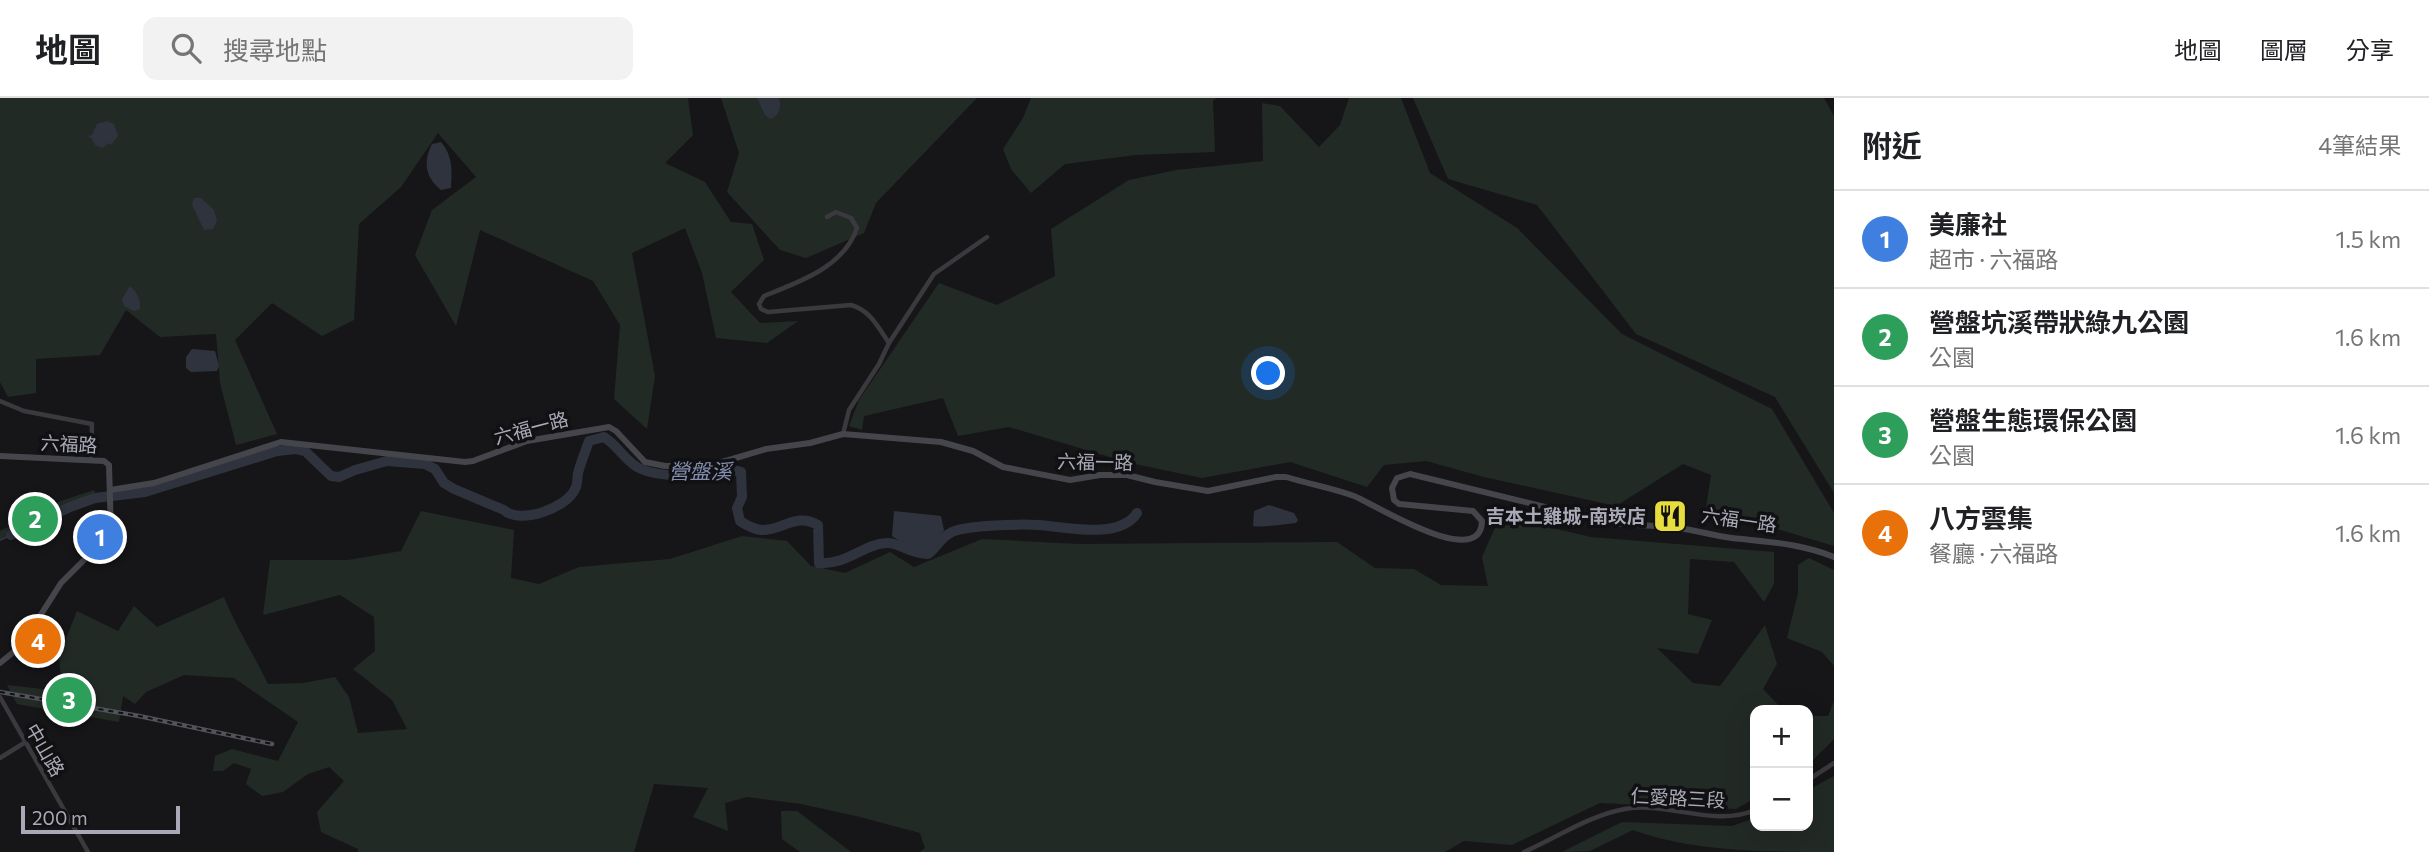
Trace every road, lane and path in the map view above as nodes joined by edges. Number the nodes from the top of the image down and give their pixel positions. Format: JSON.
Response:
{"nodes":[{"id":1,"x":827,"y":217,"type":"dead end"},
{"id":2,"x":987,"y":237,"type":"dead end"},
{"id":3,"x":888,"y":342,"type":"junction"},
{"id":4,"x":0,"y":401,"type":"edge"},
{"id":5,"x":843,"y":434,"type":"junction"},
{"id":6,"x":0,"y":456,"type":"edge"},
{"id":7,"x":91,"y":462,"type":"junction"},
{"id":8,"x":110,"y":490,"type":"junction"},
{"id":9,"x":1834,"y":556,"type":"edge"},
{"id":10,"x":0,"y":663,"type":"edge"},
{"id":11,"x":0,"y":697,"type":"edge"},
{"id":12,"x":24,"y":743,"type":"junction"},
{"id":13,"x":0,"y":758,"type":"edge"},
{"id":14,"x":1834,"y":763,"type":"edge"},
{"id":15,"x":1813,"y":777,"type":"edge"},
{"id":16,"x":1750,"y":812,"type":"edge"},
{"id":17,"x":88,"y":852,"type":"edge"},
{"id":18,"x":1524,"y":852,"type":"edge"}],
"edges":[{"from":1,"to":3,"type":"street"},
{"from":2,"to":3,"type":"street"},
{"from":3,"to":5,"type":"street"},
{"from":4,"to":7,"type":"street"},
{"from":5,"to":8,"type":"street","name":"六福一路"},
{"from":5,"to":9,"type":"street","name":"六福一路"},
{"from":6,"to":7,"type":"street","name":"六福路"},
{"from":7,"to":8,"type":"street","name":"六福路"},
{"from":8,"to":10,"type":"street"},
{"from":11,"to":12,"type":"street","name":"中山路"},
{"from":12,"to":13,"type":"street"},
{"from":12,"to":17,"type":"street","name":"中山路"},
{"from":14,"to":15,"type":"street"},
{"from":16,"to":18,"type":"street","name":"仁愛路三段"}]}
